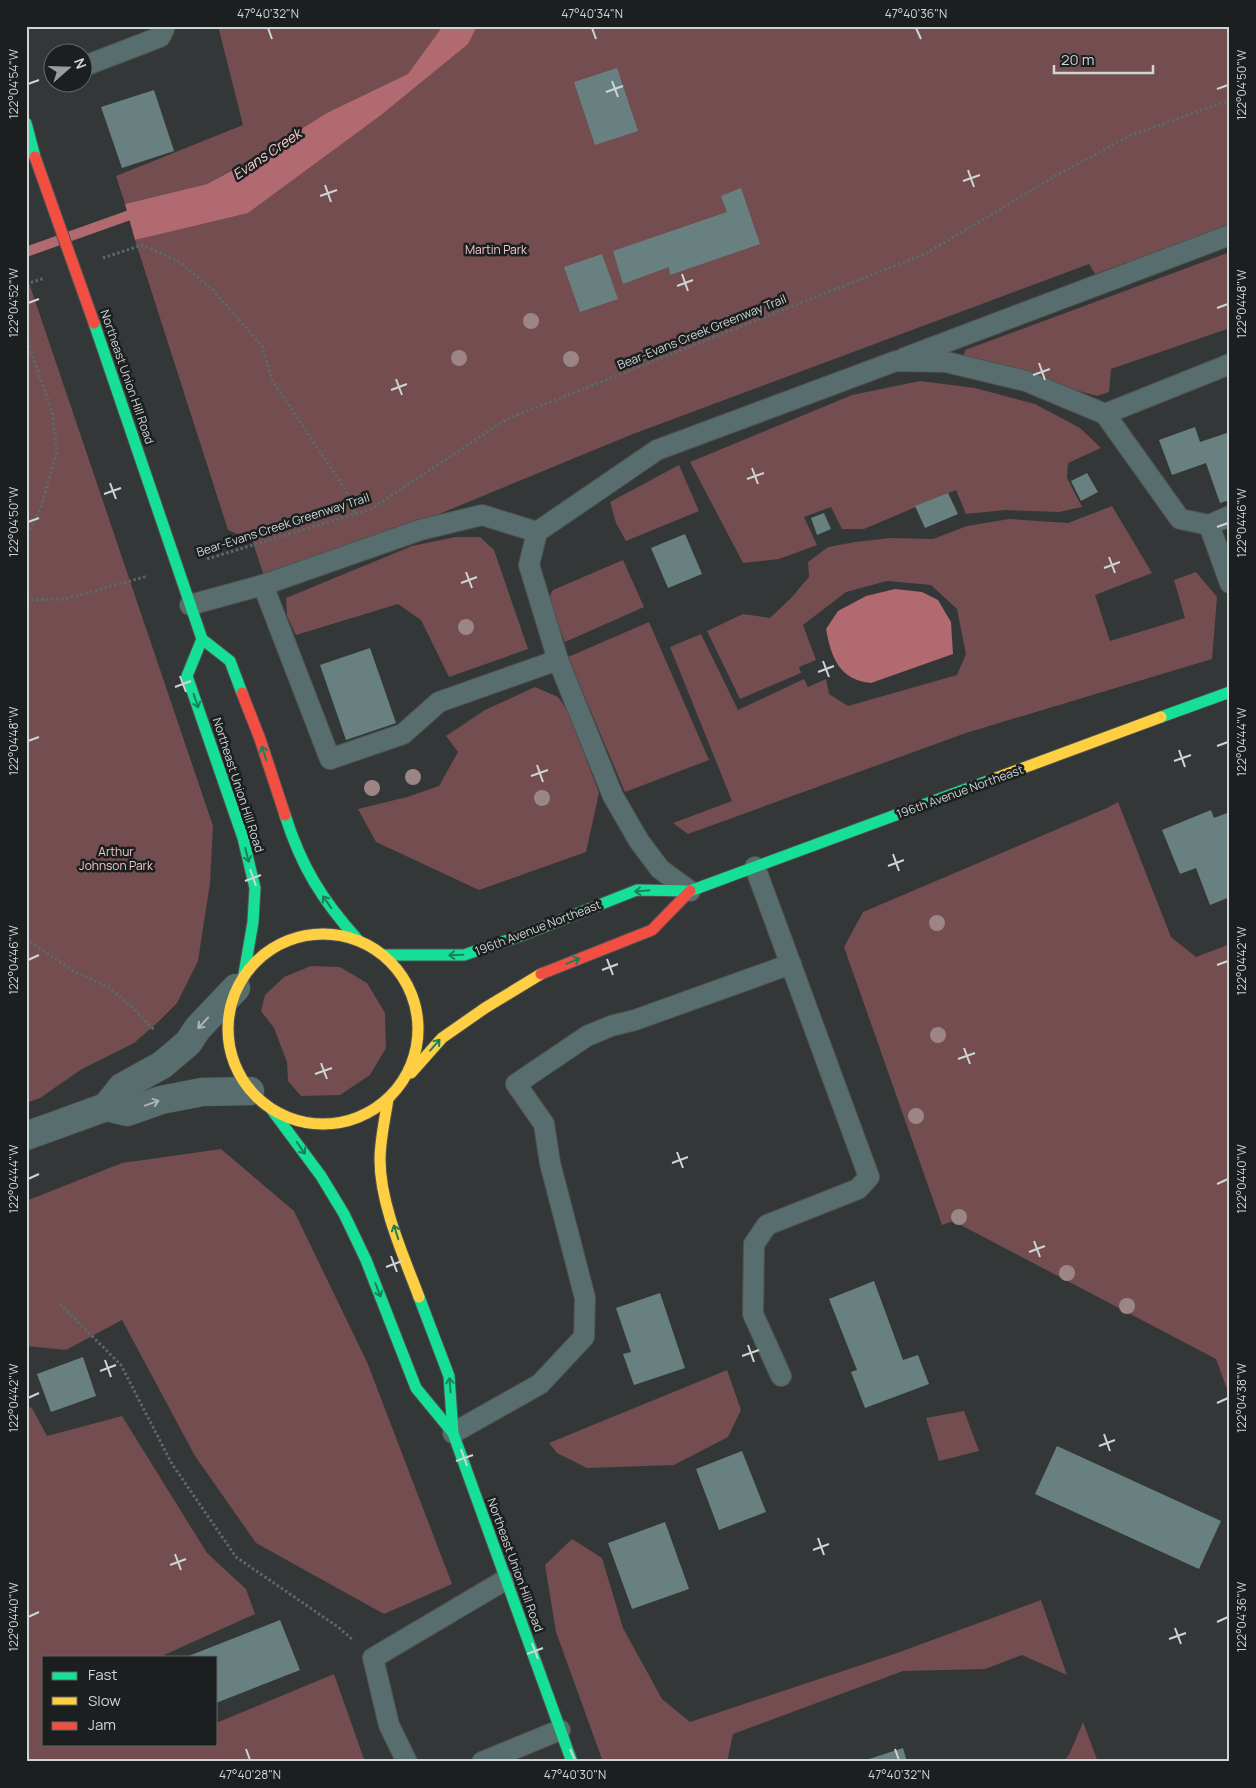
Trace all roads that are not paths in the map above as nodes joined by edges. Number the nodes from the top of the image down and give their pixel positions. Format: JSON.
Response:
{"nodes":[{"id":1,"x":163,"y":26,"type":"edge"},
{"id":2,"x":92,"y":63,"type":"edge"},
{"id":3,"x":26,"y":123,"type":"edge"},
{"id":4,"x":1230,"y":235,"type":"edge"},
{"id":5,"x":896,"y":361,"type":"junction"},
{"id":6,"x":1230,"y":364,"type":"edge"},
{"id":7,"x":1105,"y":414,"type":"junction"},
{"id":8,"x":1230,"y":516,"type":"edge"},
{"id":9,"x":1209,"y":525,"type":"junction"},
{"id":10,"x":537,"y":532,"type":"junction"},
{"id":11,"x":1230,"y":583,"type":"edge"},
{"id":12,"x":263,"y":585,"type":"junction"},
{"id":13,"x":190,"y":605,"type":"junction"},
{"id":14,"x":202,"y":639,"type":"junction"},
{"id":15,"x":558,"y":660,"type":"junction"},
{"id":16,"x":1230,"y":692,"type":"edge"},
{"id":17,"x":755,"y":867,"type":"junction"},
{"id":18,"x":690,"y":891,"type":"junction"},
{"id":19,"x":358,"y":940,"type":"junction"},
{"id":20,"x":384,"y":955,"type":"junction"},
{"id":21,"x":791,"y":964,"type":"junction"},
{"id":22,"x":240,"y":981,"type":"junction"},
{"id":23,"x":403,"y":1082,"type":"junction"},
{"id":24,"x":250,"y":1091,"type":"junction"},
{"id":25,"x":388,"y":1099,"type":"junction"},
{"id":26,"x":106,"y":1107,"type":"junction"},
{"id":27,"x":271,"y":1109,"type":"junction"},
{"id":28,"x":26,"y":1136,"type":"edge"},
{"id":29,"x":780,"y":1376,"type":"dead end"},
{"id":30,"x":453,"y":1433,"type":"junction"},
{"id":31,"x":505,"y":1580,"type":"junction"},
{"id":32,"x":560,"y":1730,"type":"junction"},
{"id":33,"x":407,"y":1762,"type":"edge"},
{"id":34,"x":482,"y":1762,"type":"edge"},
{"id":35,"x":572,"y":1762,"type":"edge"}],
"edges":[{"from":1,"to":2,"type":"lane"},
{"from":3,"to":13,"type":"street","name":"Northeast Union Hill Road","bridge":true},
{"from":4,"to":5,"type":"lane"},
{"from":5,"to":7,"type":"lane"},
{"from":5,"to":10,"type":"lane"},
{"from":6,"to":7,"type":"lane"},
{"from":7,"to":9,"type":"lane"},
{"from":8,"to":9,"type":"lane"},
{"from":9,"to":11,"type":"lane"},
{"from":10,"to":12,"type":"lane"},
{"from":10,"to":15,"type":"lane"},
{"from":12,"to":13,"type":"lane"},
{"from":12,"to":15,"type":"lane"},
{"from":13,"to":14,"type":"street","name":"Northeast Union Hill Road"},
{"from":19,"to":14,"type":"street","one_way":true},
{"from":14,"to":22,"type":"street","name":"Northeast Union Hill Road","one_way":true},
{"from":15,"to":18,"type":"lane"},
{"from":16,"to":17,"type":"street","name":"196th Avenue Northeast"},
{"from":17,"to":18,"type":"street","name":"196th Avenue Northeast"},
{"from":17,"to":21,"type":"lane"},
{"from":18,"to":20,"type":"street","name":"196th Avenue Northeast","one_way":true},
{"from":23,"to":18,"type":"street","name":"196th Avenue Northeast","one_way":true},
{"from":19,"to":20,"type":"street"},
{"from":19,"to":22,"type":"street"},
{"from":20,"to":23,"type":"street"},
{"from":21,"to":29,"type":"lane"},
{"from":21,"to":30,"type":"lane"},
{"from":22,"to":24,"type":"street","name":"Northeast Union Hill Road"},
{"from":22,"to":26,"type":"street","one_way":true},
{"from":23,"to":25,"type":"street","name":"196th Avenue Northeast"},
{"from":26,"to":24,"type":"street","one_way":true},
{"from":24,"to":27,"type":"street","name":"Northeast Union Hill Road"},
{"from":25,"to":27,"type":"street","name":"196th Avenue Northeast"},
{"from":30,"to":25,"type":"street","name":"Northeast Union Hill Road","one_way":true},
{"from":26,"to":28,"type":"street"},
{"from":27,"to":30,"type":"street","name":"Northeast Union Hill Road","one_way":true},
{"from":30,"to":31,"type":"street","name":"Northeast Union Hill Road"},
{"from":31,"to":32,"type":"street","name":"Northeast Union Hill Road"},
{"from":31,"to":33,"type":"lane"},
{"from":32,"to":34,"type":"lane"},
{"from":32,"to":35,"type":"street","name":"Northeast Union Hill Road"}]}
